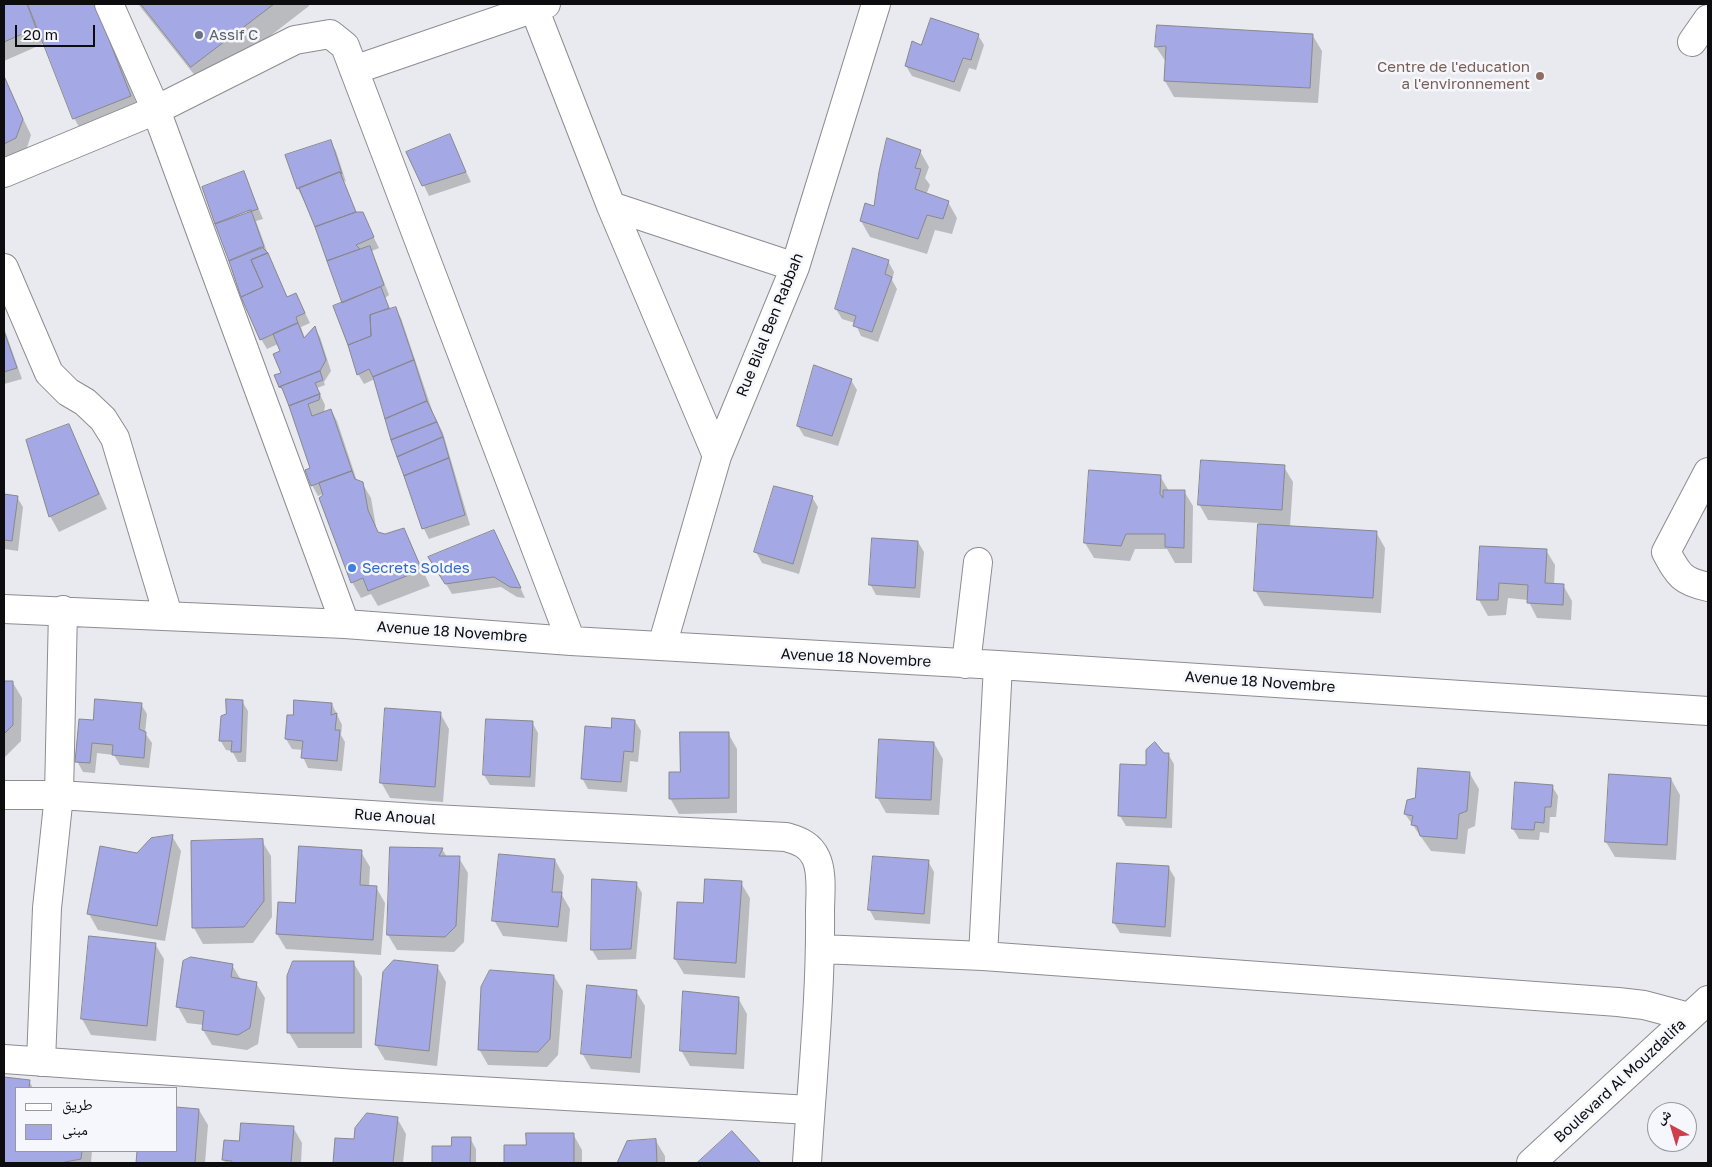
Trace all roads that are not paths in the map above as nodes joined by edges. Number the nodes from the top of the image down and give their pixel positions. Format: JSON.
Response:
{"nodes":[{"id":1,"x":109,"y":4,"type":"edge"},
{"id":2,"x":876,"y":4,"type":"edge"},
{"id":3,"x":538,"y":5,"type":"edge"},
{"id":4,"x":1708,"y":18,"type":"edge"},
{"id":5,"x":1692,"y":42,"type":"dead end"},
{"id":6,"x":354,"y":70,"type":"junction"},
{"id":7,"x":156,"y":110,"type":"junction"},
{"id":8,"x":4,"y":173,"type":"edge"},
{"id":9,"x":611,"y":206,"type":"junction"},
{"id":10,"x":4,"y":268,"type":"edge"},
{"id":11,"x":795,"y":268,"type":"junction"},
{"id":12,"x":717,"y":456,"type":"junction"},
{"id":13,"x":1708,"y":472,"type":"edge"},
{"id":14,"x":978,"y":562,"type":"dead end"},
{"id":15,"x":1708,"y":587,"type":"edge"},
{"id":16,"x":4,"y":609,"type":"edge"},
{"id":17,"x":63,"y":610,"type":"junction"},
{"id":18,"x":168,"y":615,"type":"junction"},
{"id":19,"x":345,"y":624,"type":"junction"},
{"id":20,"x":571,"y":641,"type":"junction"},
{"id":21,"x":662,"y":646,"type":"junction"},
{"id":22,"x":966,"y":664,"type":"junction"},
{"id":23,"x":998,"y":665,"type":"junction"},
{"id":24,"x":1708,"y":712,"type":"edge"},
{"id":25,"x":4,"y":795,"type":"edge"},
{"id":26,"x":59,"y":795,"type":"junction"},
{"id":27,"x":821,"y":949,"type":"junction"},
{"id":28,"x":983,"y":956,"type":"junction"},
{"id":29,"x":1699,"y":1008,"type":"edge"},
{"id":30,"x":4,"y":1059,"type":"edge"},
{"id":31,"x":41,"y":1062,"type":"junction"},
{"id":32,"x":810,"y":1110,"type":"junction"},
{"id":33,"x":1545,"y":1159,"type":"edge"},
{"id":34,"x":807,"y":1163,"type":"edge"}],
"edges":[{"from":1,"to":7,"type":"street"},
{"from":2,"to":11,"type":"street","name":"Rue Bilal Ben Rabbah"},
{"from":3,"to":6,"type":"street"},
{"from":3,"to":9,"type":"street"},
{"from":4,"to":5,"type":"street"},
{"from":6,"to":7,"type":"street"},
{"from":6,"to":20,"type":"street"},
{"from":7,"to":8,"type":"street"},
{"from":7,"to":19,"type":"street"},
{"from":9,"to":11,"type":"street"},
{"from":9,"to":12,"type":"street"},
{"from":10,"to":18,"type":"street"},
{"from":11,"to":12,"type":"street","name":"Rue Bilal Ben Rabbah"},
{"from":12,"to":21,"type":"street","name":"Rue Bilal Ben Rabbah"},
{"from":13,"to":15,"type":"street"},
{"from":14,"to":22,"type":"street"},
{"from":16,"to":17,"type":"street","name":"Avenue 18 Novembre"},
{"from":17,"to":18,"type":"street","name":"Avenue 18 Novembre"},
{"from":17,"to":26,"type":"street"},
{"from":18,"to":19,"type":"street","name":"Avenue 18 Novembre"},
{"from":19,"to":20,"type":"street","name":"Avenue 18 Novembre"},
{"from":20,"to":21,"type":"street","name":"Avenue 18 Novembre"},
{"from":21,"to":22,"type":"street","name":"Avenue 18 Novembre"},
{"from":22,"to":23,"type":"street","name":"Avenue 18 Novembre"},
{"from":23,"to":24,"type":"street","name":"Avenue 18 Novembre"},
{"from":23,"to":28,"type":"street"},
{"from":25,"to":26,"type":"street","name":"Rue Anoual"},
{"from":26,"to":27,"type":"street","name":"Rue Anoual"},
{"from":26,"to":31,"type":"street"},
{"from":27,"to":28,"type":"street"},
{"from":27,"to":32,"type":"street"},
{"from":28,"to":29,"type":"street"},
{"from":29,"to":33,"type":"street","name":"Boulevard Al Mouzdalifa"},
{"from":30,"to":31,"type":"street"},
{"from":31,"to":32,"type":"street"},
{"from":32,"to":34,"type":"street"}]}
